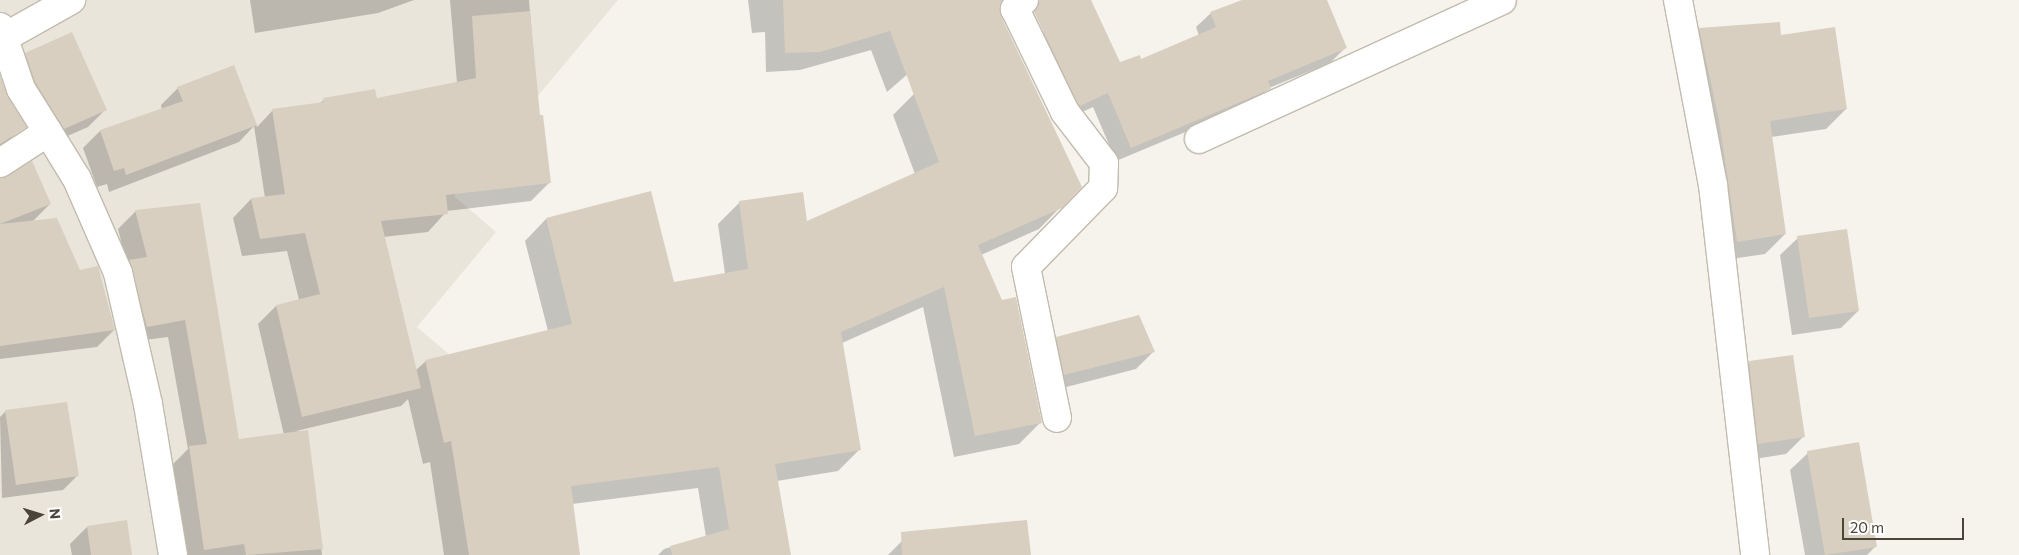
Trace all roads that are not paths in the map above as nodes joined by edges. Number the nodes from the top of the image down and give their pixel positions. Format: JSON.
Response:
{"nodes":[{"id":1,"x":71,"y":0,"type":"edge"},
{"id":2,"x":1024,"y":0,"type":"edge"},
{"id":3,"x":1502,"y":0,"type":"edge"},
{"id":4,"x":1678,"y":0,"type":"edge"},
{"id":5,"x":3,"y":32,"type":"edge"},
{"id":6,"x":48,"y":132,"type":"junction"},
{"id":7,"x":1199,"y":139,"type":"dead end"},
{"id":8,"x":0,"y":163,"type":"edge"},
{"id":9,"x":1057,"y":418,"type":"dead end"},
{"id":10,"x":173,"y":555,"type":"edge"},
{"id":11,"x":1755,"y":555,"type":"edge"}],
"edges":[{"from":1,"to":5,"type":"street"},
{"from":2,"to":9,"type":"street"},
{"from":3,"to":7,"type":"street"},
{"from":4,"to":11,"type":"street"},
{"from":5,"to":6,"type":"street"},
{"from":6,"to":8,"type":"street"},
{"from":6,"to":10,"type":"street"}]}
